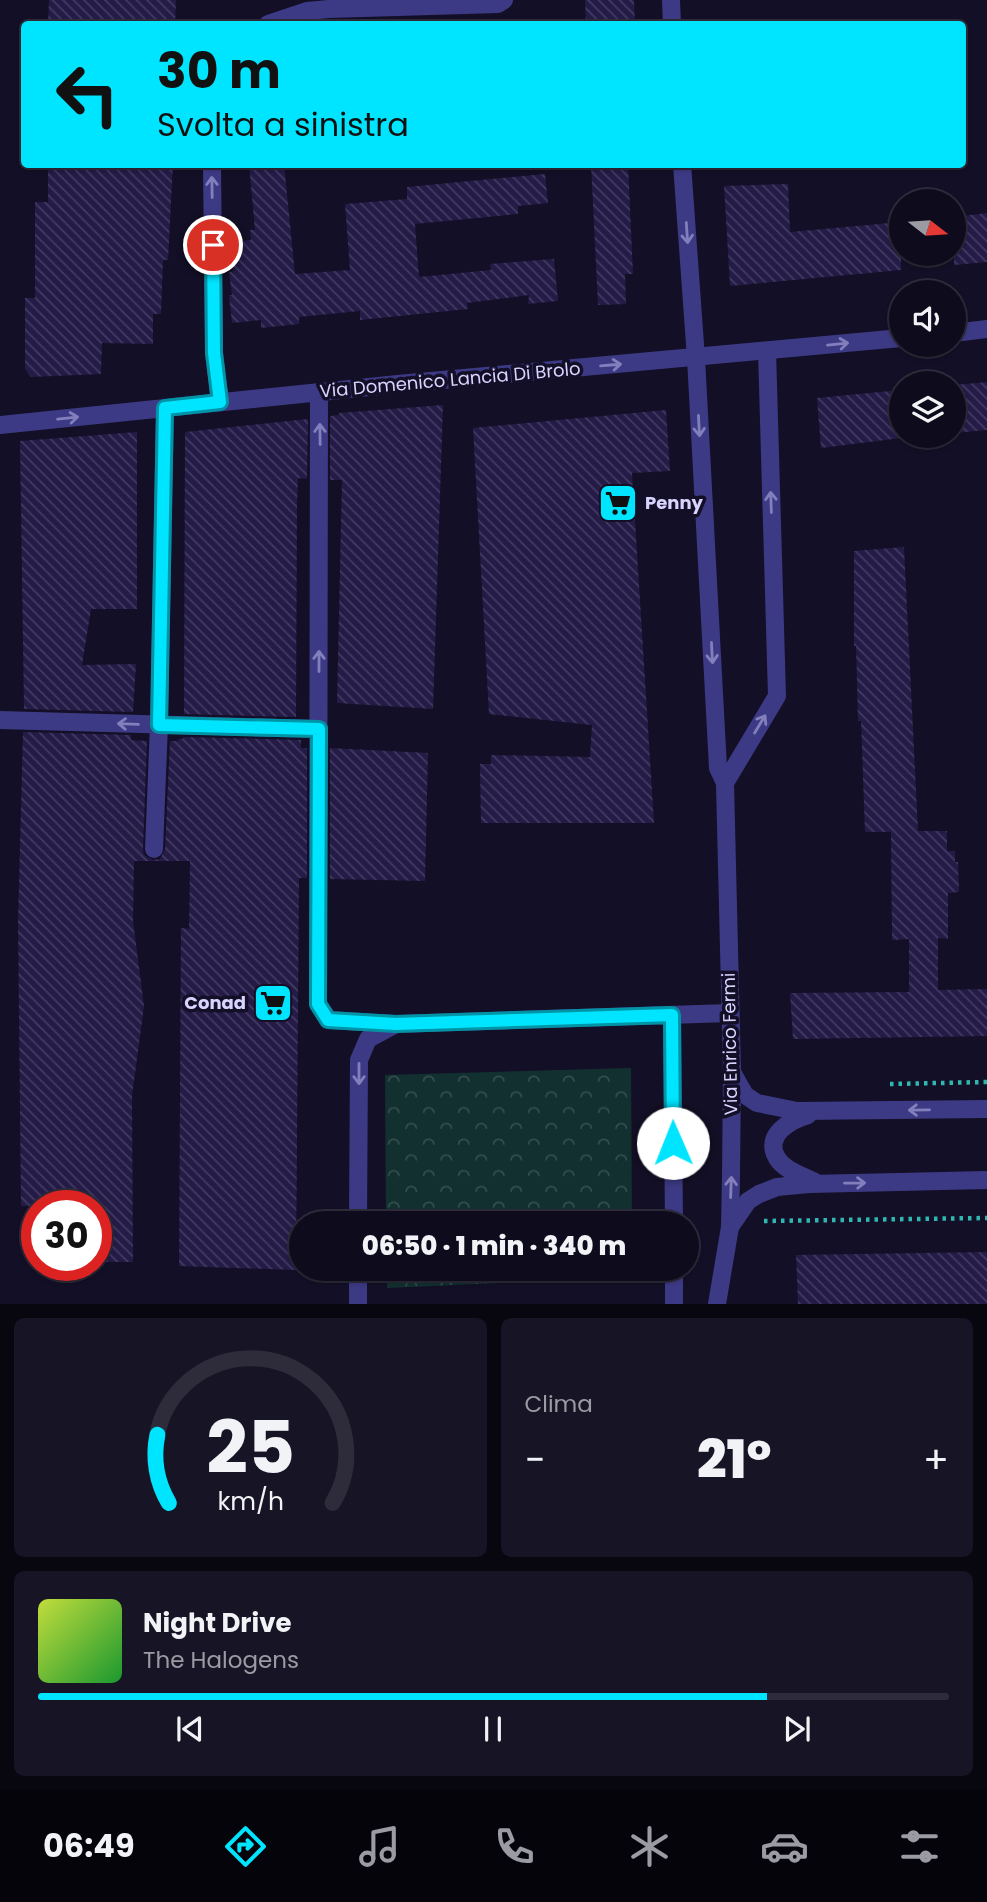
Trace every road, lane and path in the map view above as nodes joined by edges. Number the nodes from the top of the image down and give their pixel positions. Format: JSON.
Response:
{"nodes":[{"id":1,"x":504,"y":0,"type":"edge"},
{"id":2,"x":671,"y":0,"type":"edge"},
{"id":3,"x":329,"y":4,"type":"edge"},
{"id":4,"x":277,"y":21,"type":"edge"},
{"id":5,"x":672,"y":21,"type":"edge"},
{"id":6,"x":212,"y":168,"type":"edge"},
{"id":7,"x":682,"y":168,"type":"edge"},
{"id":8,"x":987,"y":330,"type":"edge"},
{"id":9,"x":966,"y":332,"type":"edge"},
{"id":10,"x":889,"y":339,"type":"edge"},
{"id":11,"x":767,"y":351,"type":"junction"},
{"id":12,"x":696,"y":358,"type":"junction"},
{"id":13,"x":319,"y":392,"type":"junction"},
{"id":14,"x":220,"y":402,"type":"junction"},
{"id":15,"x":165,"y":408,"type":"junction"},
{"id":16,"x":0,"y":425,"type":"edge"},
{"id":17,"x":0,"y":720,"type":"edge"},
{"id":18,"x":159,"y":725,"type":"junction"},
{"id":19,"x":319,"y":729,"type":"junction"},
{"id":20,"x":725,"y":783,"type":"junction"},
{"id":21,"x":154,"y":849,"type":"dead end"},
{"id":22,"x":729,"y":1013,"type":"junction"},
{"id":23,"x":672,"y":1015,"type":"junction"},
{"id":24,"x":396,"y":1024,"type":"junction"},
{"id":25,"x":732,"y":1072,"type":"junction"},
{"id":26,"x":987,"y":1109,"type":"edge"},
{"id":27,"x":815,"y":1112,"type":"junction"},
{"id":28,"x":987,"y":1180,"type":"edge"},
{"id":29,"x":817,"y":1183,"type":"junction"},
{"id":30,"x":358,"y":1211,"type":"edge"},
{"id":31,"x":674,"y":1211,"type":"edge"},
{"id":32,"x":987,"y":1218,"type":"edge"},
{"id":33,"x":766,"y":1220,"type":"dead end"},
{"id":34,"x":730,"y":1227,"type":"junction"},
{"id":35,"x":358,"y":1281,"type":"edge"},
{"id":36,"x":674,"y":1281,"type":"edge"},
{"id":37,"x":358,"y":1304,"type":"edge"},
{"id":38,"x":674,"y":1304,"type":"edge"},
{"id":39,"x":716,"y":1304,"type":"edge"}],
"edges":[{"from":1,"to":3,"type":"street"},
{"from":2,"to":5,"type":"street"},
{"from":3,"to":4,"type":"street"},
{"from":14,"to":6,"type":"street","one_way":true},
{"from":7,"to":12,"type":"street","name":"Via Enrico Fermi","one_way":true},
{"from":8,"to":9,"type":"street"},
{"from":11,"to":10,"type":"street","name":"Via Domenico Lancia Di Brolo","one_way":true},
{"from":11,"to":12,"type":"street","name":"Via Domenico Lancia Di Brolo"},
{"from":20,"to":11,"type":"street","one_way":true},
{"from":13,"to":12,"type":"street","name":"Via Domenico Lancia Di Brolo","one_way":true},
{"from":12,"to":20,"type":"street","name":"Via Enrico Fermi","one_way":true},
{"from":13,"to":14,"type":"street","name":"Via Domenico Lancia Di Brolo"},
{"from":19,"to":13,"type":"street","one_way":true},
{"from":14,"to":15,"type":"street","name":"Via Domenico Lancia Di Brolo"},
{"from":16,"to":15,"type":"street","name":"Via Domenico Lancia Di Brolo","one_way":true},
{"from":15,"to":18,"type":"street"},
{"from":18,"to":17,"type":"street","one_way":true},
{"from":18,"to":19,"type":"street"},
{"from":18,"to":21,"type":"street"},
{"from":19,"to":24,"type":"street"},
{"from":20,"to":22,"type":"street","name":"Via Enrico Fermi"},
{"from":22,"to":23,"type":"street"},
{"from":22,"to":25,"type":"street","name":"Via Enrico Fermi"},
{"from":23,"to":24,"type":"street"},
{"from":23,"to":31,"type":"street"},
{"from":24,"to":30,"type":"street","one_way":true},
{"from":25,"to":27,"type":"street"},
{"from":34,"to":25,"type":"street","name":"Via Enrico Fermi","one_way":true},
{"from":26,"to":27,"type":"street","one_way":true},
{"from":27,"to":29,"type":"street"},
{"from":29,"to":28,"type":"street","one_way":true},
{"from":29,"to":34,"type":"street"},
{"from":32,"to":33,"type":"path"},
{"from":34,"to":39,"type":"street","name":"Via Enrico Fermi"},
{"from":35,"to":37,"type":"street"},
{"from":36,"to":38,"type":"street"}]}
